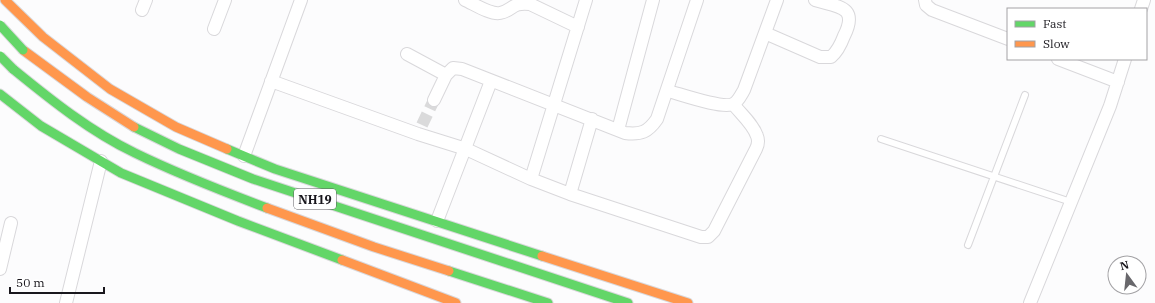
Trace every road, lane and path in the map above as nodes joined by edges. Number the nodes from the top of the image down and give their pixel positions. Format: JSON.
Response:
{"nodes":[{"id":1,"x":5,"y":0,"type":"edge"},
{"id":2,"x":225,"y":0,"type":"edge"},
{"id":3,"x":301,"y":0,"type":"edge"},
{"id":4,"x":465,"y":0,"type":"edge"},
{"id":5,"x":586,"y":0,"type":"edge"},
{"id":6,"x":653,"y":0,"type":"edge"},
{"id":7,"x":697,"y":0,"type":"edge"},
{"id":8,"x":777,"y":0,"type":"edge"},
{"id":9,"x":815,"y":0,"type":"edge"},
{"id":10,"x":925,"y":0,"type":"edge"},
{"id":11,"x":516,"y":2,"type":"edge"},
{"id":12,"x":7,"y":21,"type":"edge"},
{"id":13,"x":578,"y":27,"type":"junction"},
{"id":14,"x":214,"y":29,"type":"dead end"},
{"id":15,"x":28,"y":33,"type":"junction"},
{"id":16,"x":765,"y":33,"type":"junction"},
{"id":17,"x":1007,"y":39,"type":"edge"},
{"id":18,"x":407,"y":54,"type":"dead end"},
{"id":19,"x":0,"y":56,"type":"edge"},
{"id":20,"x":0,"y":60,"type":"edge"},
{"id":21,"x":1061,"y":60,"type":"edge"},
{"id":22,"x":1125,"y":60,"type":"edge"},
{"id":23,"x":446,"y":75,"type":"junction"},
{"id":24,"x":270,"y":81,"type":"junction"},
{"id":25,"x":491,"y":81,"type":"junction"},
{"id":26,"x":1118,"y":82,"type":"junction"},
{"id":27,"x":668,"y":91,"type":"junction"},
{"id":28,"x":0,"y":94,"type":"edge"},
{"id":29,"x":1025,"y":95,"type":"dead end"},
{"id":30,"x":434,"y":100,"type":"tunnel mouth"},
{"id":31,"x":733,"y":104,"type":"junction"},
{"id":32,"x":554,"y":105,"type":"junction"},
{"id":33,"x":0,"y":106,"type":"edge"},
{"id":34,"x":21,"y":110,"type":"junction"},
{"id":35,"x":592,"y":120,"type":"junction"},
{"id":36,"x":618,"y":130,"type":"junction"},
{"id":37,"x":881,"y":139,"type":"dead end"},
{"id":38,"x":466,"y":149,"type":"junction"},
{"id":39,"x":244,"y":156,"type":"junction"},
{"id":40,"x":101,"y":161,"type":"junction"},
{"id":41,"x":994,"y":177,"type":"junction"},
{"id":42,"x":531,"y":179,"type":"junction"},
{"id":43,"x":570,"y":194,"type":"junction"},
{"id":44,"x":1071,"y":202,"type":"junction"},
{"id":45,"x":437,"y":221,"type":"junction"},
{"id":46,"x":11,"y":223,"type":"dead end"},
{"id":47,"x":968,"y":244,"type":"dead end"},
{"id":48,"x":0,"y":269,"type":"edge"},
{"id":49,"x":66,"y":303,"type":"edge"},
{"id":50,"x":456,"y":303,"type":"edge"},
{"id":51,"x":548,"y":303,"type":"edge"},
{"id":52,"x":628,"y":303,"type":"edge"},
{"id":53,"x":688,"y":303,"type":"edge"},
{"id":54,"x":1030,"y":303,"type":"edge"}],
"edges":[{"from":1,"to":12,"type":"main road"},
{"from":2,"to":14,"type":"street"},
{"from":3,"to":24,"type":"street"},
{"from":4,"to":11,"type":"street"},
{"from":5,"to":13,"type":"street"},
{"from":6,"to":36,"type":"street"},
{"from":7,"to":27,"type":"street"},
{"from":8,"to":16,"type":"street"},
{"from":9,"to":16,"type":"street"},
{"from":10,"to":17,"type":"street"},
{"from":11,"to":13,"type":"street"},
{"from":12,"to":15,"type":"main road"},
{"from":12,"to":52,"type":"main road","number":"NH19","bridge":true},
{"from":13,"to":32,"type":"street"},
{"from":15,"to":20,"type":"main road"},
{"from":15,"to":39,"type":"main road"},
{"from":16,"to":31,"type":"street"},
{"from":18,"to":23,"type":"street"},
{"from":19,"to":51,"type":"main road","number":"NH19","bridge":true},
{"from":21,"to":26,"type":"street"},
{"from":22,"to":26,"type":"street"},
{"from":23,"to":25,"type":"street"},
{"from":23,"to":30,"type":"street"},
{"from":24,"to":38,"type":"street"},
{"from":24,"to":39,"type":"street"},
{"from":25,"to":32,"type":"street"},
{"from":25,"to":38,"type":"street"},
{"from":26,"to":44,"type":"street"},
{"from":27,"to":31,"type":"street"},
{"from":27,"to":36,"type":"street"},
{"from":28,"to":34,"type":"main road"},
{"from":29,"to":41,"type":"lane"},
{"from":31,"to":43,"type":"street"},
{"from":32,"to":35,"type":"street"},
{"from":32,"to":42,"type":"street"},
{"from":33,"to":34,"type":"main road"},
{"from":34,"to":40,"type":"main road"},
{"from":35,"to":36,"type":"street"},
{"from":35,"to":43,"type":"street"},
{"from":37,"to":41,"type":"lane"},
{"from":38,"to":42,"type":"street"},
{"from":38,"to":45,"type":"street"},
{"from":39,"to":45,"type":"main road"},
{"from":40,"to":49,"type":"street"},
{"from":40,"to":50,"type":"main road"},
{"from":41,"to":44,"type":"lane"},
{"from":41,"to":47,"type":"lane"},
{"from":42,"to":43,"type":"street"},
{"from":44,"to":54,"type":"street"},
{"from":45,"to":53,"type":"main road"},
{"from":46,"to":48,"type":"street"}]}
